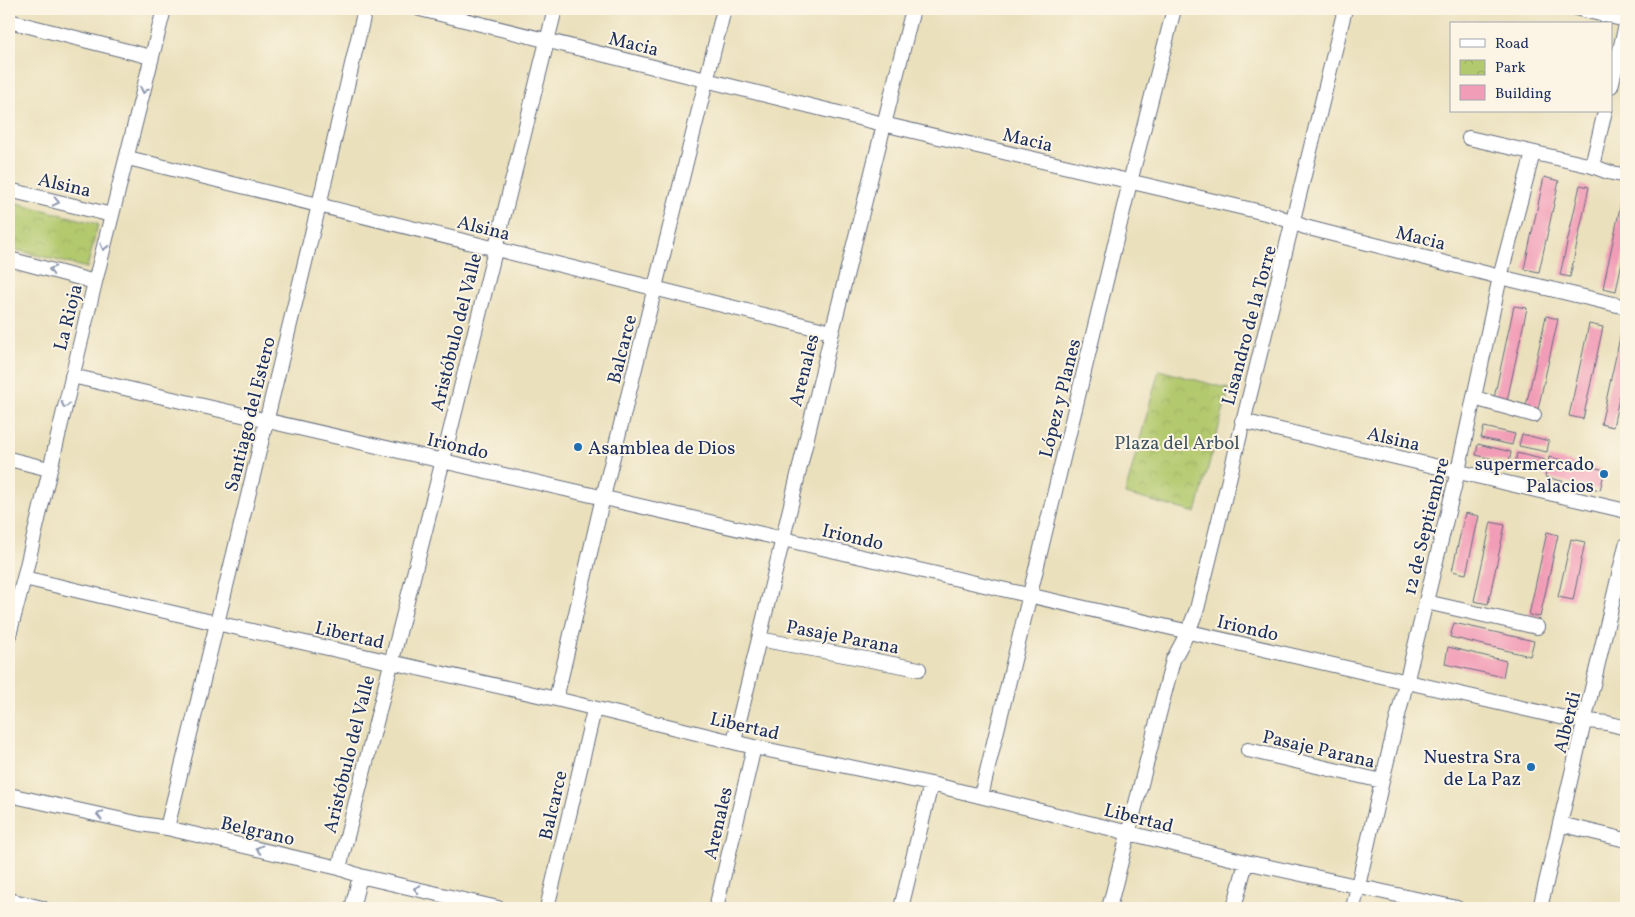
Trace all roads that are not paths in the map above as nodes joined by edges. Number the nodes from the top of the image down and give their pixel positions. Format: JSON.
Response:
{"nodes":[{"id":1,"x":164,"y":9,"type":"edge"},
{"id":2,"x":365,"y":9,"type":"edge"},
{"id":3,"x":420,"y":9,"type":"edge"},
{"id":4,"x":555,"y":9,"type":"edge"},
{"id":5,"x":724,"y":9,"type":"edge"},
{"id":6,"x":913,"y":9,"type":"edge"},
{"id":7,"x":1174,"y":9,"type":"edge"},
{"id":8,"x":1345,"y":9,"type":"edge"},
{"id":9,"x":1579,"y":9,"type":"edge"},
{"id":10,"x":1626,"y":20,"type":"edge"},
{"id":11,"x":9,"y":22,"type":"edge"},
{"id":12,"x":1626,"y":25,"type":"edge"},
{"id":13,"x":547,"y":41,"type":"junction"},
{"id":14,"x":151,"y":57,"type":"junction"},
{"id":15,"x":706,"y":80,"type":"junction"},
{"id":16,"x":1612,"y":82,"type":"edge"},
{"id":17,"x":1605,"y":112,"type":"edge"},
{"id":18,"x":883,"y":124,"type":"junction"},
{"id":19,"x":1469,"y":138,"type":"dead end"},
{"id":20,"x":1533,"y":153,"type":"junction"},
{"id":21,"x":128,"y":158,"type":"junction"},
{"id":22,"x":1592,"y":166,"type":"junction"},
{"id":23,"x":1626,"y":176,"type":"edge"},
{"id":24,"x":1130,"y":182,"type":"junction"},
{"id":25,"x":9,"y":190,"type":"edge"},
{"id":26,"x":319,"y":205,"type":"junction"},
{"id":27,"x":112,"y":215,"type":"junction"},
{"id":28,"x":1293,"y":223,"type":"junction"},
{"id":29,"x":495,"y":249,"type":"junction"},
{"id":30,"x":9,"y":259,"type":"edge"},
{"id":31,"x":1500,"y":277,"type":"junction"},
{"id":32,"x":95,"y":282,"type":"junction"},
{"id":33,"x":656,"y":287,"type":"junction"},
{"id":34,"x":1626,"y":307,"type":"edge"},
{"id":35,"x":832,"y":332,"type":"junction"},
{"id":36,"x":72,"y":376,"type":"junction"},
{"id":37,"x":1474,"y":398,"type":"junction"},
{"id":38,"x":1534,"y":415,"type":"dead end"},
{"id":39,"x":267,"y":421,"type":"junction"},
{"id":40,"x":1242,"y":421,"type":"junction"},
{"id":41,"x":9,"y":459,"type":"edge"},
{"id":42,"x":443,"y":460,"type":"junction"},
{"id":43,"x":49,"y":469,"type":"junction"},
{"id":44,"x":1458,"y":472,"type":"junction"},
{"id":45,"x":604,"y":497,"type":"junction"},
{"id":46,"x":1626,"y":511,"type":"edge"},
{"id":47,"x":782,"y":539,"type":"junction"},
{"id":48,"x":1626,"y":544,"type":"edge"},
{"id":49,"x":24,"y":578,"type":"junction"},
{"id":50,"x":1030,"y":596,"type":"junction"},
{"id":51,"x":1426,"y":602,"type":"junction"},
{"id":52,"x":216,"y":623,"type":"junction"},
{"id":53,"x":1537,"y":627,"type":"dead end"},
{"id":54,"x":1188,"y":632,"type":"junction"},
{"id":55,"x":9,"y":635,"type":"edge"},
{"id":56,"x":760,"y":639,"type":"junction"},
{"id":57,"x":391,"y":662,"type":"junction"},
{"id":58,"x":919,"y":669,"type":"dead end"},
{"id":59,"x":1406,"y":682,"type":"junction"},
{"id":60,"x":556,"y":699,"type":"junction"},
{"id":61,"x":594,"y":710,"type":"junction"},
{"id":62,"x":1585,"y":721,"type":"junction"},
{"id":63,"x":1626,"y":728,"type":"edge"},
{"id":64,"x":734,"y":741,"type":"junction"},
{"id":65,"x":754,"y":747,"type":"junction"},
{"id":66,"x":1248,"y":750,"type":"dead end"},
{"id":67,"x":1382,"y":781,"type":"junction"},
{"id":68,"x":931,"y":784,"type":"junction"},
{"id":69,"x":9,"y":795,"type":"edge"},
{"id":70,"x":981,"y":796,"type":"junction"},
{"id":71,"x":1560,"y":824,"type":"junction"},
{"id":72,"x":167,"y":828,"type":"junction"},
{"id":73,"x":1128,"y":834,"type":"junction"},
{"id":74,"x":1626,"y":840,"type":"edge"},
{"id":75,"x":1246,"y":862,"type":"junction"},
{"id":76,"x":339,"y":868,"type":"junction"},
{"id":77,"x":360,"y":876,"type":"junction"},
{"id":78,"x":1358,"y":887,"type":"junction"},
{"id":79,"x":9,"y":900,"type":"edge"},
{"id":80,"x":42,"y":908,"type":"edge"},
{"id":81,"x":352,"y":908,"type":"edge"},
{"id":82,"x":498,"y":908,"type":"edge"},
{"id":83,"x":547,"y":908,"type":"edge"},
{"id":84,"x":716,"y":908,"type":"edge"},
{"id":85,"x":901,"y":908,"type":"edge"},
{"id":86,"x":1109,"y":908,"type":"edge"},
{"id":87,"x":1234,"y":908,"type":"edge"},
{"id":88,"x":1352,"y":908,"type":"edge"},
{"id":89,"x":1457,"y":908,"type":"edge"},
{"id":90,"x":1540,"y":908,"type":"edge"}],
"edges":[{"from":1,"to":14,"type":"street","name":"La Rioja"},
{"from":2,"to":26,"type":"street","name":"Santiago del Estero"},
{"from":3,"to":13,"type":"street","name":"Macia"},
{"from":4,"to":13,"type":"street","name":"Aristóbulo del Valle"},
{"from":5,"to":15,"type":"street","name":"Balcarce"},
{"from":6,"to":18,"type":"street","name":"Arenales"},
{"from":7,"to":24,"type":"street","name":"López y Planes"},
{"from":8,"to":28,"type":"street","name":"Lisandro de la Torre"},
{"from":9,"to":10,"type":"street"},
{"from":11,"to":14,"type":"street"},
{"from":12,"to":16,"type":"street"},
{"from":13,"to":15,"type":"street","name":"Macia"},
{"from":13,"to":29,"type":"street","name":"Aristóbulo del Valle"},
{"from":14,"to":21,"type":"street","name":"La Rioja","one_way":true},
{"from":15,"to":18,"type":"street","name":"Macia"},
{"from":15,"to":33,"type":"street","name":"Balcarce"},
{"from":17,"to":22,"type":"street"},
{"from":18,"to":24,"type":"street","name":"Macia"},
{"from":18,"to":35,"type":"street","name":"Arenales"},
{"from":19,"to":20,"type":"street"},
{"from":20,"to":22,"type":"street"},
{"from":20,"to":31,"type":"street","name":"12 de Septiembre"},
{"from":21,"to":26,"type":"street","name":"Alsina"},
{"from":21,"to":27,"type":"street","name":"La Rioja"},
{"from":22,"to":23,"type":"street"},
{"from":24,"to":28,"type":"street","name":"Macia"},
{"from":24,"to":50,"type":"street","name":"López y Planes"},
{"from":25,"to":27,"type":"street","name":"Alsina","one_way":true},
{"from":26,"to":29,"type":"street","name":"Alsina"},
{"from":26,"to":39,"type":"street","name":"Santiago del Estero"},
{"from":27,"to":32,"type":"street","name":"La Rioja","one_way":true},
{"from":28,"to":31,"type":"street","name":"Macia"},
{"from":28,"to":40,"type":"street","name":"Lisandro de la Torre"},
{"from":29,"to":33,"type":"street","name":"Alsina"},
{"from":29,"to":42,"type":"street","name":"Aristóbulo del Valle"},
{"from":32,"to":30,"type":"street","one_way":true},
{"from":31,"to":34,"type":"street","name":"Macia"},
{"from":31,"to":37,"type":"street","name":"12 de Septiembre"},
{"from":32,"to":36,"type":"street","name":"La Rioja"},
{"from":33,"to":35,"type":"street","name":"Alsina"},
{"from":33,"to":45,"type":"street","name":"Balcarce"},
{"from":35,"to":47,"type":"street","name":"Arenales"},
{"from":36,"to":39,"type":"street","name":"Iriondo"},
{"from":36,"to":43,"type":"street","name":"La Rioja","one_way":true},
{"from":37,"to":38,"type":"street"},
{"from":37,"to":44,"type":"street","name":"12 de Septiembre"},
{"from":39,"to":42,"type":"street","name":"Iriondo"},
{"from":39,"to":52,"type":"street","name":"Santiago del Estero"},
{"from":40,"to":44,"type":"street","name":"Alsina"},
{"from":40,"to":54,"type":"street","name":"Lisandro de la Torre"},
{"from":41,"to":43,"type":"street"},
{"from":42,"to":45,"type":"street","name":"Iriondo"},
{"from":42,"to":57,"type":"street","name":"Aristóbulo del Valle"},
{"from":43,"to":49,"type":"street","name":"La Rioja"},
{"from":44,"to":46,"type":"street","name":"Alsina"},
{"from":44,"to":51,"type":"street","name":"12 de Septiembre"},
{"from":45,"to":47,"type":"street","name":"Iriondo"},
{"from":45,"to":60,"type":"street","name":"Balcarce"},
{"from":47,"to":50,"type":"street","name":"Iriondo"},
{"from":47,"to":56,"type":"street","name":"Arenales"},
{"from":48,"to":62,"type":"street","name":"Alberdi"},
{"from":49,"to":52,"type":"street","name":"Libertad"},
{"from":49,"to":55,"type":"street","name":"La Rioja"},
{"from":50,"to":54,"type":"street","name":"Iriondo"},
{"from":50,"to":70,"type":"street","name":"López y Planes"},
{"from":51,"to":53,"type":"street"},
{"from":51,"to":59,"type":"street","name":"12 de Septiembre"},
{"from":52,"to":57,"type":"street","name":"Libertad"},
{"from":52,"to":72,"type":"street","name":"Santiago del Estero"},
{"from":54,"to":59,"type":"street","name":"Iriondo"},
{"from":54,"to":73,"type":"street","name":"Lisandro de la Torre"},
{"from":56,"to":58,"type":"street","name":"Pasaje Parana"},
{"from":56,"to":64,"type":"street","name":"Arenales"},
{"from":57,"to":60,"type":"street","name":"Libertad"},
{"from":57,"to":76,"type":"street","name":"Aristóbulo del Valle"},
{"from":59,"to":62,"type":"street","name":"Iriondo"},
{"from":59,"to":67,"type":"street","name":"12 de Septiembre"},
{"from":60,"to":61,"type":"street","name":"Libertad"},
{"from":61,"to":64,"type":"street","name":"Libertad"},
{"from":61,"to":83,"type":"street","name":"Balcarce"},
{"from":62,"to":63,"type":"street","name":"Iriondo"},
{"from":62,"to":71,"type":"street","name":"Alberdi"},
{"from":64,"to":65,"type":"street","name":"Libertad"},
{"from":65,"to":68,"type":"street","name":"Libertad"},
{"from":65,"to":84,"type":"street","name":"Arenales"},
{"from":66,"to":67,"type":"street","name":"Pasaje Parana"},
{"from":67,"to":78,"type":"street","name":"12 de Septiembre"},
{"from":68,"to":70,"type":"street","name":"Libertad"},
{"from":68,"to":85,"type":"street"},
{"from":72,"to":69,"type":"street","name":"Belgrano","one_way":true},
{"from":70,"to":73,"type":"street","name":"Libertad"},
{"from":71,"to":74,"type":"street"},
{"from":71,"to":90,"type":"street","name":"Alberdi"},
{"from":76,"to":72,"type":"street","name":"Belgrano","one_way":true},
{"from":73,"to":75,"type":"street","name":"Libertad"},
{"from":73,"to":86,"type":"street","name":"Lisandro de la Torre"},
{"from":75,"to":78,"type":"street","name":"Libertad"},
{"from":75,"to":87,"type":"street"},
{"from":76,"to":77,"type":"street","name":"Belgrano"},
{"from":77,"to":81,"type":"street"},
{"from":82,"to":77,"type":"street","name":"Belgrano","one_way":true},
{"from":78,"to":88,"type":"street","name":"12 de Septiembre"},
{"from":78,"to":89,"type":"street","name":"Libertad"},
{"from":79,"to":80,"type":"street"}]}
